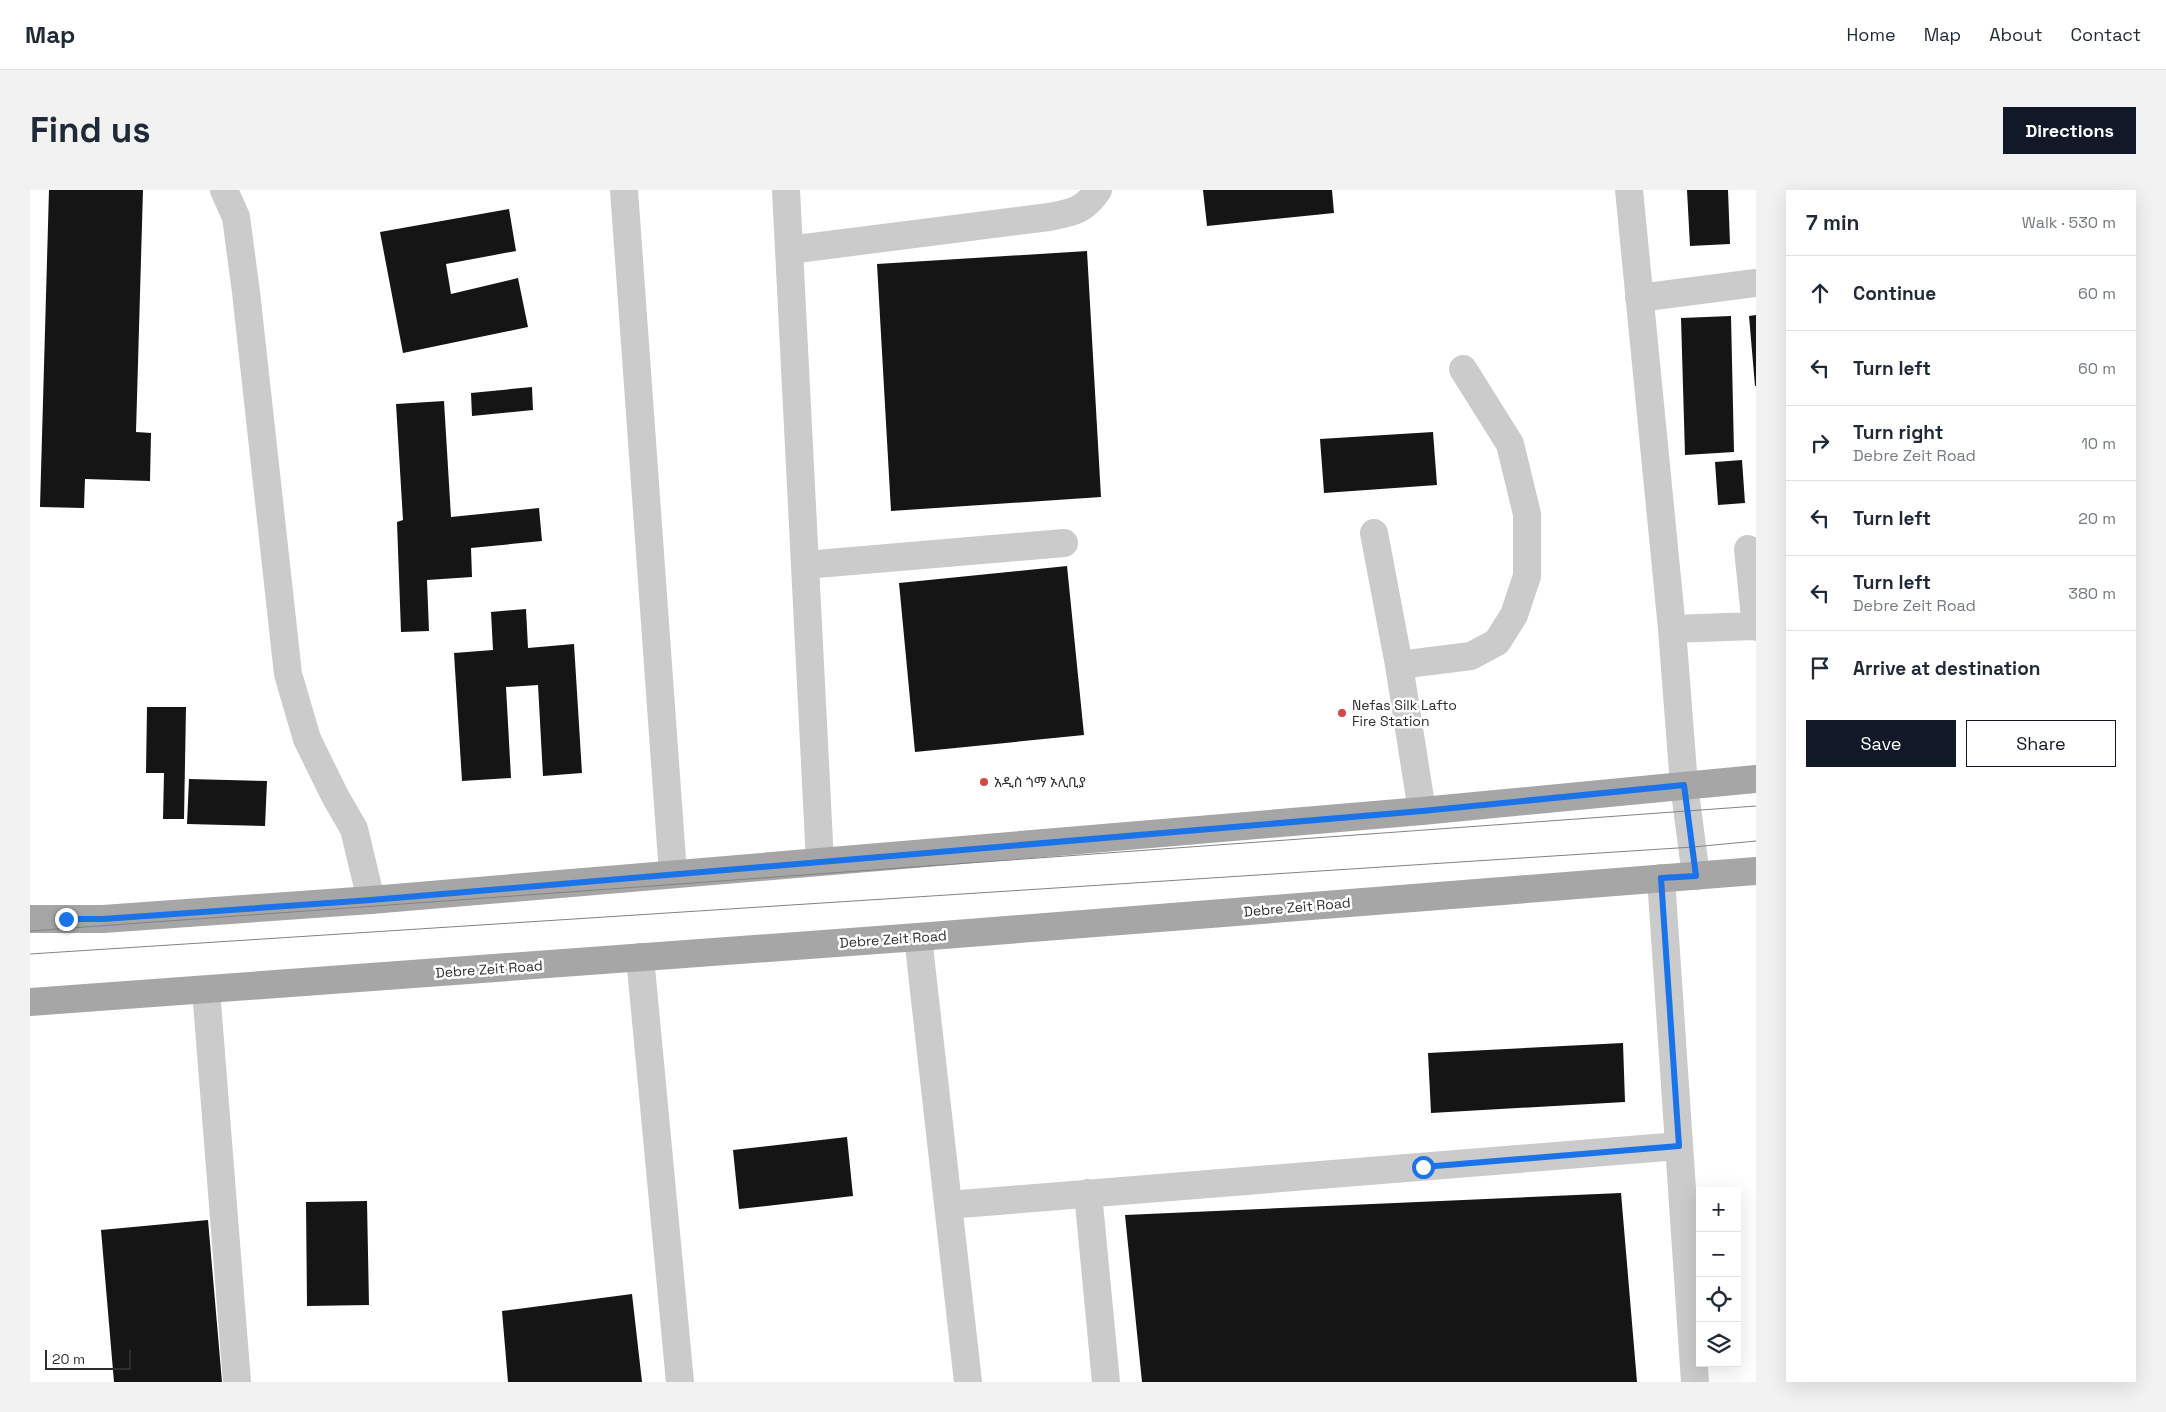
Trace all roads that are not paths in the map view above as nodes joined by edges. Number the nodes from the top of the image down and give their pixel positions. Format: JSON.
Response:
{"nodes":[{"id":1,"x":224,"y":190,"type":"edge"},
{"id":2,"x":624,"y":190,"type":"edge"},
{"id":3,"x":786,"y":190,"type":"edge"},
{"id":4,"x":1098,"y":190,"type":"edge"},
{"id":5,"x":1629,"y":190,"type":"edge"},
{"id":6,"x":789,"y":250,"type":"junction"},
{"id":7,"x":1756,"y":283,"type":"edge"},
{"id":8,"x":1640,"y":298,"type":"junction"},
{"id":9,"x":1463,"y":369,"type":"dead end"},
{"id":10,"x":1374,"y":533,"type":"dead end"},
{"id":11,"x":1064,"y":543,"type":"dead end"},
{"id":12,"x":1748,"y":549,"type":"dead end"},
{"id":13,"x":805,"y":566,"type":"junction"},
{"id":14,"x":1756,"y":626,"type":"edge"},
{"id":15,"x":1672,"y":629,"type":"junction"},
{"id":16,"x":1399,"y":665,"type":"junction"},
{"id":17,"x":1756,"y":779,"type":"edge"},
{"id":18,"x":1684,"y":785,"type":"junction"},
{"id":19,"x":1422,"y":811,"type":"junction"},
{"id":20,"x":820,"y":862,"type":"junction"},
{"id":21,"x":1756,"y":871,"type":"edge"},
{"id":22,"x":673,"y":874,"type":"junction"},
{"id":23,"x":1696,"y":876,"type":"junction"},
{"id":24,"x":1661,"y":878,"type":"junction"},
{"id":25,"x":371,"y":900,"type":"junction"},
{"id":26,"x":30,"y":919,"type":"edge"},
{"id":27,"x":918,"y":937,"type":"junction"},
{"id":28,"x":640,"y":956,"type":"junction"},
{"id":29,"x":206,"y":990,"type":"junction"},
{"id":30,"x":30,"y":1002,"type":"edge"},
{"id":31,"x":1679,"y":1146,"type":"junction"},
{"id":32,"x":1088,"y":1193,"type":"junction"},
{"id":33,"x":948,"y":1205,"type":"junction"},
{"id":34,"x":237,"y":1382,"type":"edge"},
{"id":35,"x":680,"y":1382,"type":"edge"},
{"id":36,"x":968,"y":1382,"type":"edge"},
{"id":37,"x":1106,"y":1382,"type":"edge"},
{"id":38,"x":1695,"y":1382,"type":"edge"}],
"edges":[{"from":1,"to":25,"type":"street"},
{"from":2,"to":22,"type":"street"},
{"from":3,"to":6,"type":"street"},
{"from":4,"to":6,"type":"street"},
{"from":5,"to":8,"type":"street"},
{"from":6,"to":13,"type":"street"},
{"from":7,"to":8,"type":"street"},
{"from":8,"to":15,"type":"street"},
{"from":9,"to":16,"type":"street"},
{"from":10,"to":16,"type":"street"},
{"from":11,"to":13,"type":"street"},
{"from":12,"to":14,"type":"street"},
{"from":13,"to":20,"type":"street"},
{"from":14,"to":15,"type":"street"},
{"from":15,"to":18,"type":"street"},
{"from":16,"to":19,"type":"street"},
{"from":17,"to":18,"type":"main road"},
{"from":18,"to":19,"type":"main road"},
{"from":18,"to":23,"type":"street"},
{"from":19,"to":20,"type":"main road"},
{"from":20,"to":22,"type":"main road"},
{"from":21,"to":23,"type":"main road","name":"Debre Zeit Road"},
{"from":22,"to":25,"type":"main road"},
{"from":23,"to":24,"type":"main road","name":"Debre Zeit Road"},
{"from":24,"to":27,"type":"main road","name":"Debre Zeit Road"},
{"from":24,"to":31,"type":"street"},
{"from":25,"to":26,"type":"main road"},
{"from":27,"to":28,"type":"main road","name":"Debre Zeit Road"},
{"from":27,"to":33,"type":"street"},
{"from":28,"to":29,"type":"main road","name":"Debre Zeit Road"},
{"from":28,"to":35,"type":"street"},
{"from":29,"to":30,"type":"main road","name":"Debre Zeit Road"},
{"from":29,"to":34,"type":"street"},
{"from":31,"to":32,"type":"street"},
{"from":31,"to":38,"type":"street"},
{"from":32,"to":33,"type":"street"},
{"from":32,"to":37,"type":"street"},
{"from":33,"to":36,"type":"street"}]}
